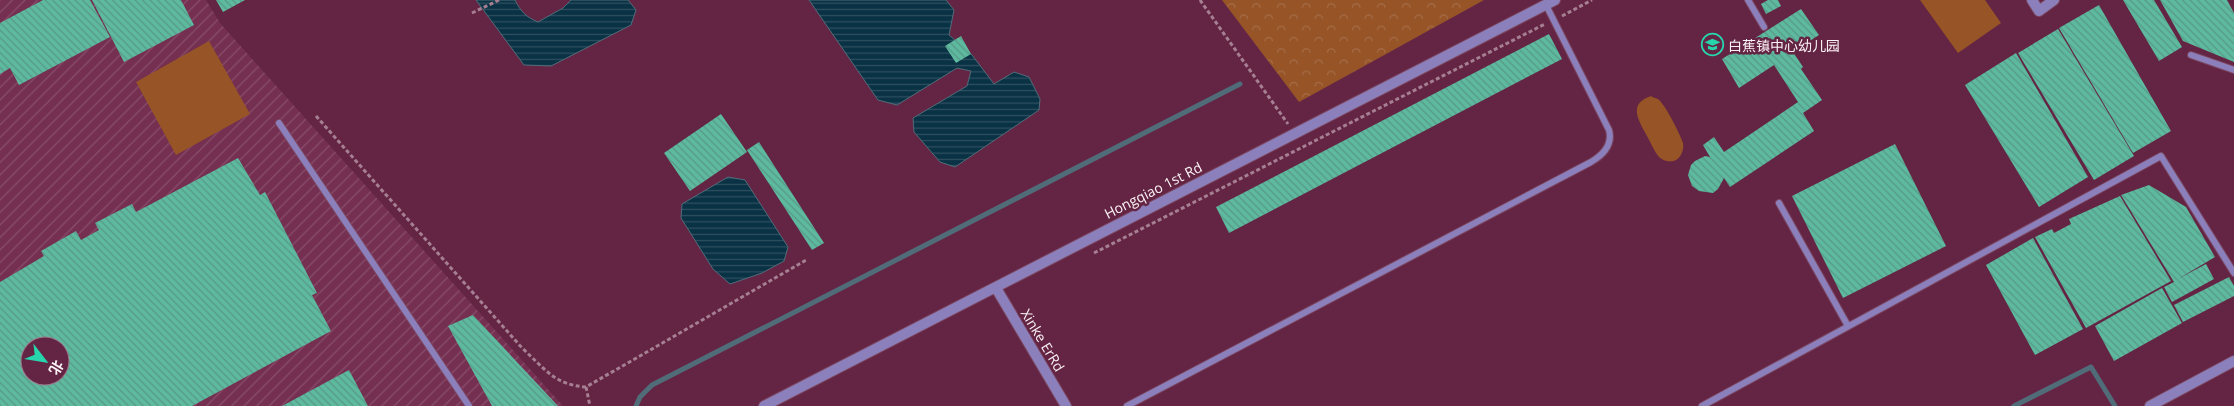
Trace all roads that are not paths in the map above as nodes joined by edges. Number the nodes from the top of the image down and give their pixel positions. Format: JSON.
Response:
{"nodes":[{"id":1,"x":1748,"y":0,"type":"edge"},
{"id":2,"x":2032,"y":0,"type":"edge"},
{"id":3,"x":2054,"y":0,"type":"edge"},
{"id":4,"x":1551,"y":2,"type":"edge"},
{"id":5,"x":1764,"y":27,"type":"dead end"},
{"id":6,"x":2191,"y":55,"type":"dead end"},
{"id":7,"x":2234,"y":70,"type":"edge"},
{"id":8,"x":279,"y":123,"type":"dead end"},
{"id":9,"x":1779,"y":203,"type":"dead end"},
{"id":10,"x":2234,"y":273,"type":"edge"},
{"id":11,"x":996,"y":288,"type":"junction"},
{"id":12,"x":1848,"y":326,"type":"junction"},
{"id":13,"x":2234,"y":361,"type":"edge"},
{"id":14,"x":469,"y":406,"type":"edge"},
{"id":15,"x":764,"y":406,"type":"edge"},
{"id":16,"x":1066,"y":406,"type":"edge"},
{"id":17,"x":1127,"y":406,"type":"edge"},
{"id":18,"x":1702,"y":406,"type":"edge"},
{"id":19,"x":2150,"y":406,"type":"edge"}],
"edges":[{"from":1,"to":5,"type":"lane"},
{"from":2,"to":3,"type":"street"},
{"from":4,"to":11,"type":"street","name":"Hongqiao 1st Rd"},
{"from":4,"to":17,"type":"lane"},
{"from":6,"to":7,"type":"lane"},
{"from":8,"to":14,"type":"lane"},
{"from":9,"to":12,"type":"lane"},
{"from":10,"to":12,"type":"lane"},
{"from":11,"to":15,"type":"street","name":"Hongqiao 1st Rd"},
{"from":11,"to":16,"type":"street","name":"Xinke ErRd"},
{"from":12,"to":18,"type":"lane"},
{"from":13,"to":19,"type":"street"}]}
